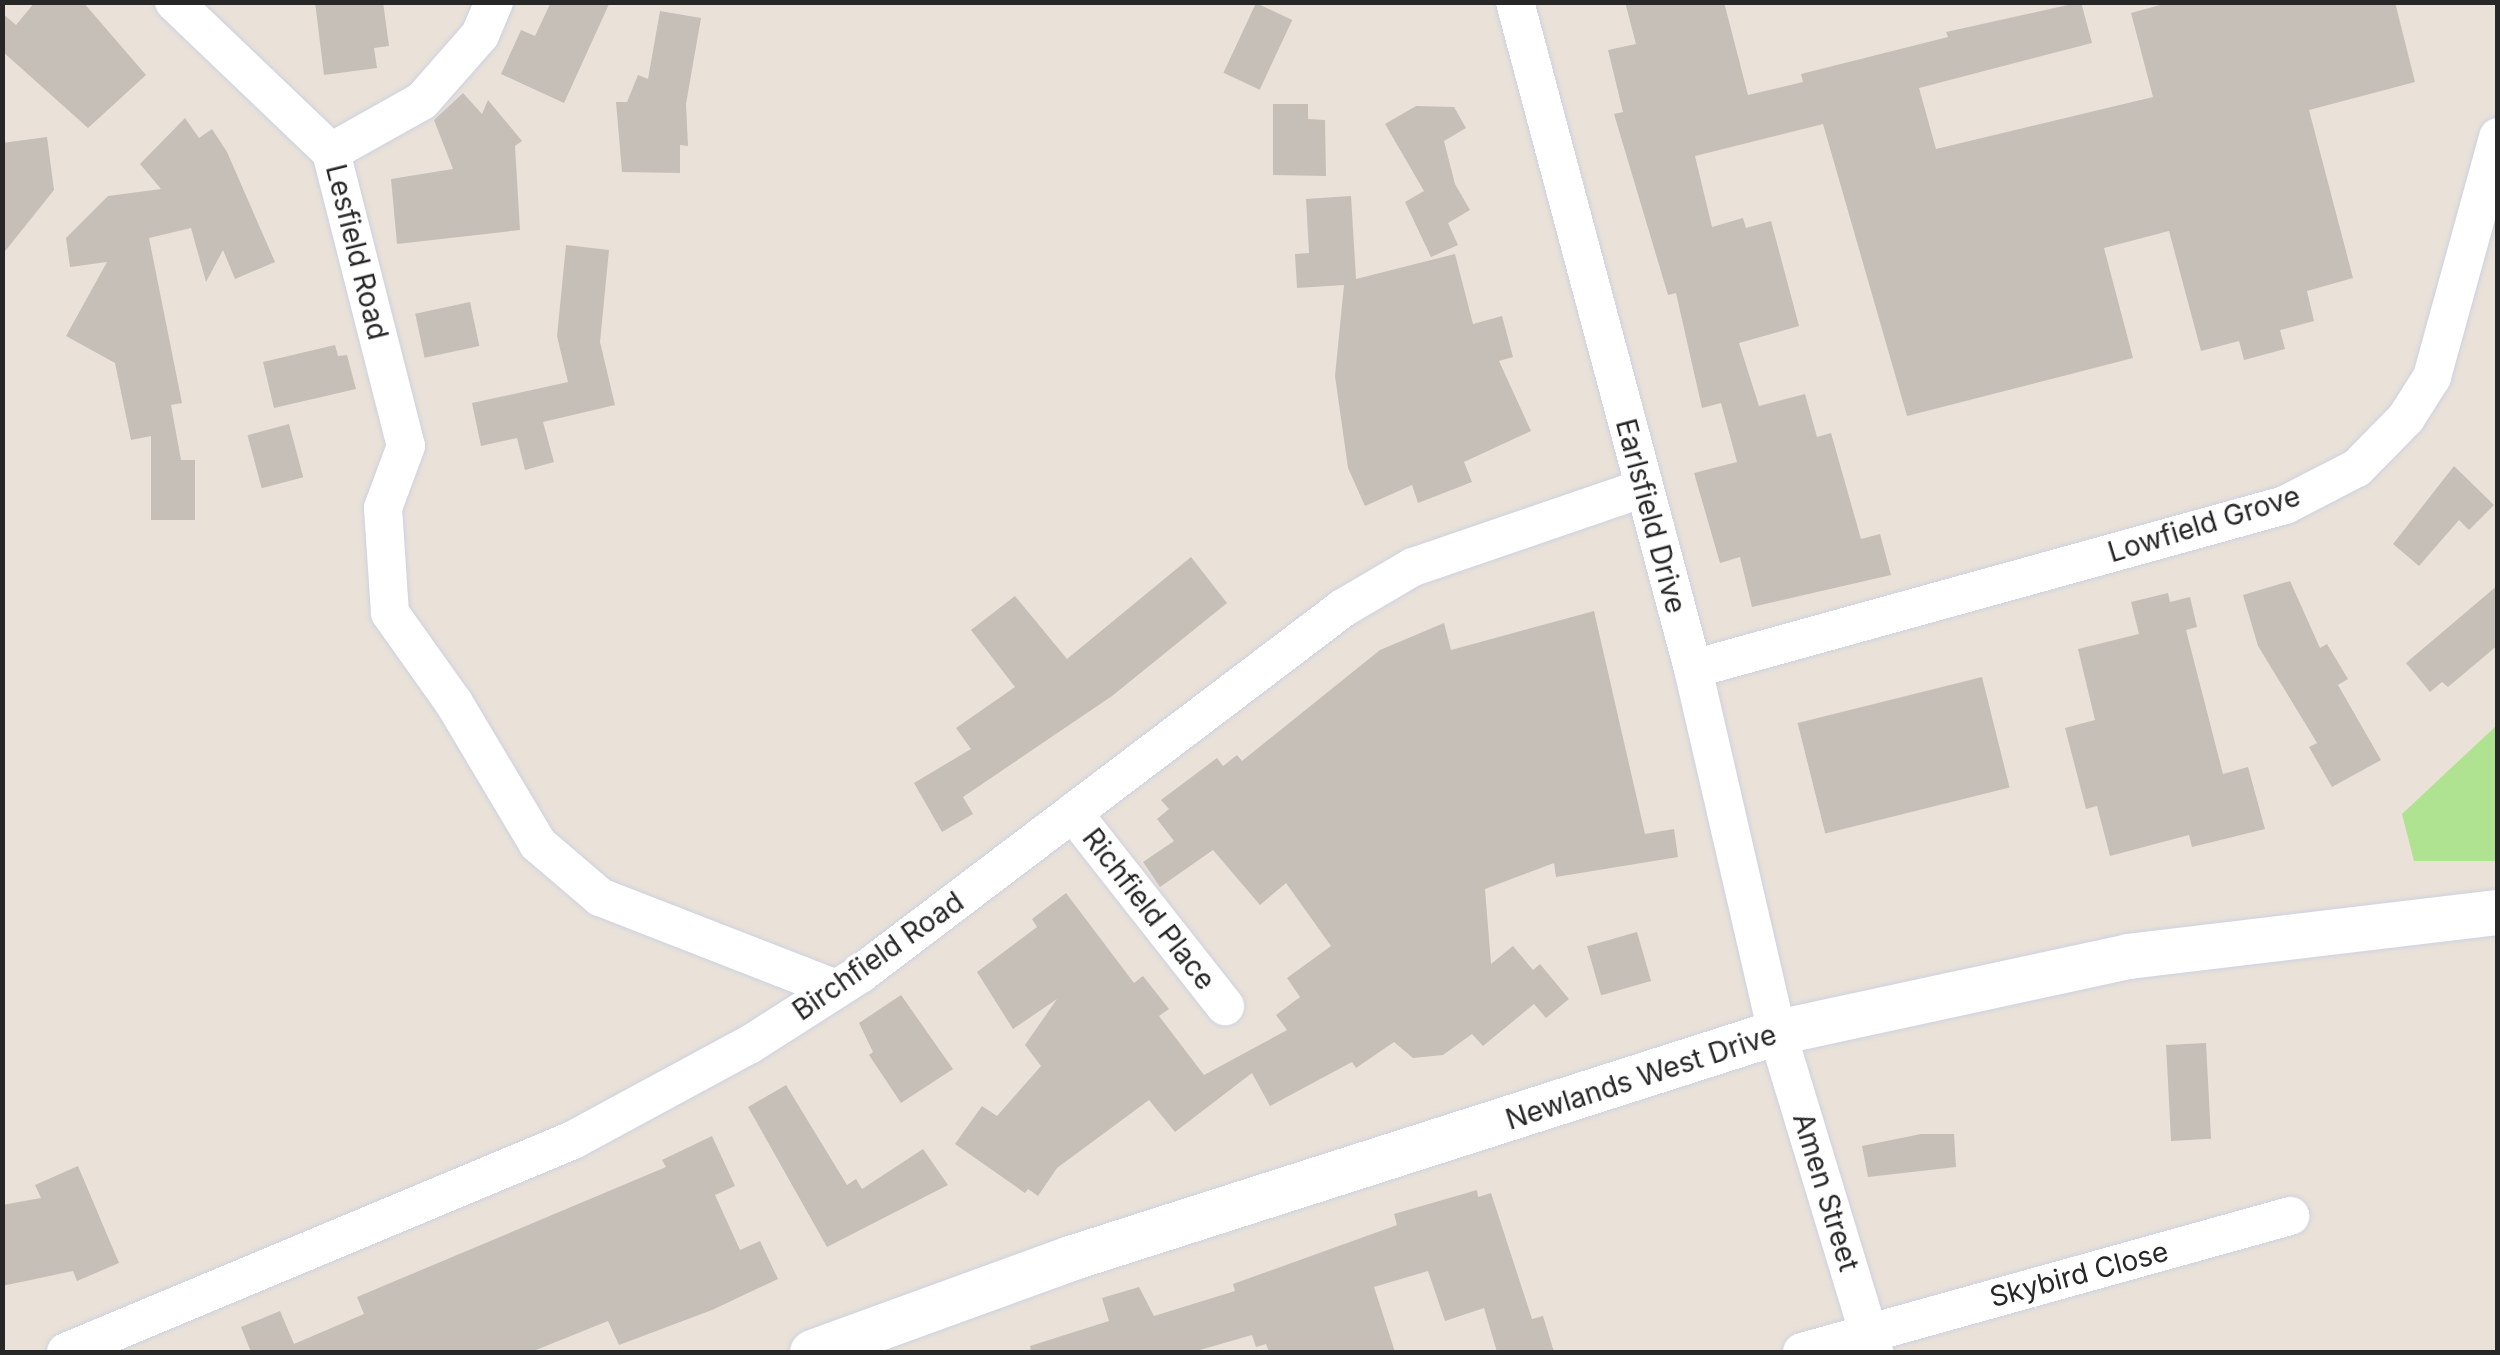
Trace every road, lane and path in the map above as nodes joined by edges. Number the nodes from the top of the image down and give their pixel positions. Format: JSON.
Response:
{"nodes":[{"id":1,"x":174,"y":2,"type":"edge"},
{"id":2,"x":494,"y":2,"type":"edge"},
{"id":3,"x":1514,"y":2,"type":"edge"},
{"id":4,"x":2498,"y":137,"type":"edge"},
{"id":5,"x":331,"y":152,"type":"junction"},
{"id":6,"x":1644,"y":488,"type":"junction"},
{"id":7,"x":1693,"y":669,"type":"junction"},
{"id":8,"x":1073,"y":813,"type":"junction"},
{"id":9,"x":2498,"y":912,"type":"edge"},
{"id":10,"x":836,"y":989,"type":"junction"},
{"id":11,"x":1225,"y":1006,"type":"dead end"},
{"id":12,"x":1778,"y":1032,"type":"junction"},
{"id":13,"x":2290,"y":1216,"type":"dead end"},
{"id":14,"x":1871,"y":1342,"type":"edge"},
{"id":15,"x":66,"y":1352,"type":"edge"},
{"id":16,"x":812,"y":1352,"type":"edge"},
{"id":17,"x":1802,"y":1352,"type":"edge"}],
"edges":[{"from":1,"to":5,"type":"street","name":"Lesfield Road"},
{"from":2,"to":5,"type":"street"},
{"from":3,"to":6,"type":"street","name":"Earlsfield Drive"},
{"from":4,"to":7,"type":"street","name":"Lowfield Grove"},
{"from":5,"to":10,"type":"street","name":"Lesfield Road"},
{"from":6,"to":7,"type":"street","name":"Earlsfield Drive"},
{"from":6,"to":8,"type":"street","name":"Birchfield Road"},
{"from":7,"to":12,"type":"street","name":"Earlsfield Drive"},
{"from":8,"to":10,"type":"street","name":"Birchfield Road"},
{"from":8,"to":11,"type":"street","name":"Richfield Place"},
{"from":9,"to":12,"type":"street","name":"Newlands West Drive"},
{"from":10,"to":15,"type":"street","name":"Birchfield Road"},
{"from":12,"to":14,"type":"street","name":"Amen Street"},
{"from":12,"to":16,"type":"street","name":"Newlands West Drive"},
{"from":13,"to":14,"type":"street","name":"Skybird Close"},
{"from":14,"to":17,"type":"street","name":"Skybird Close"}]}
